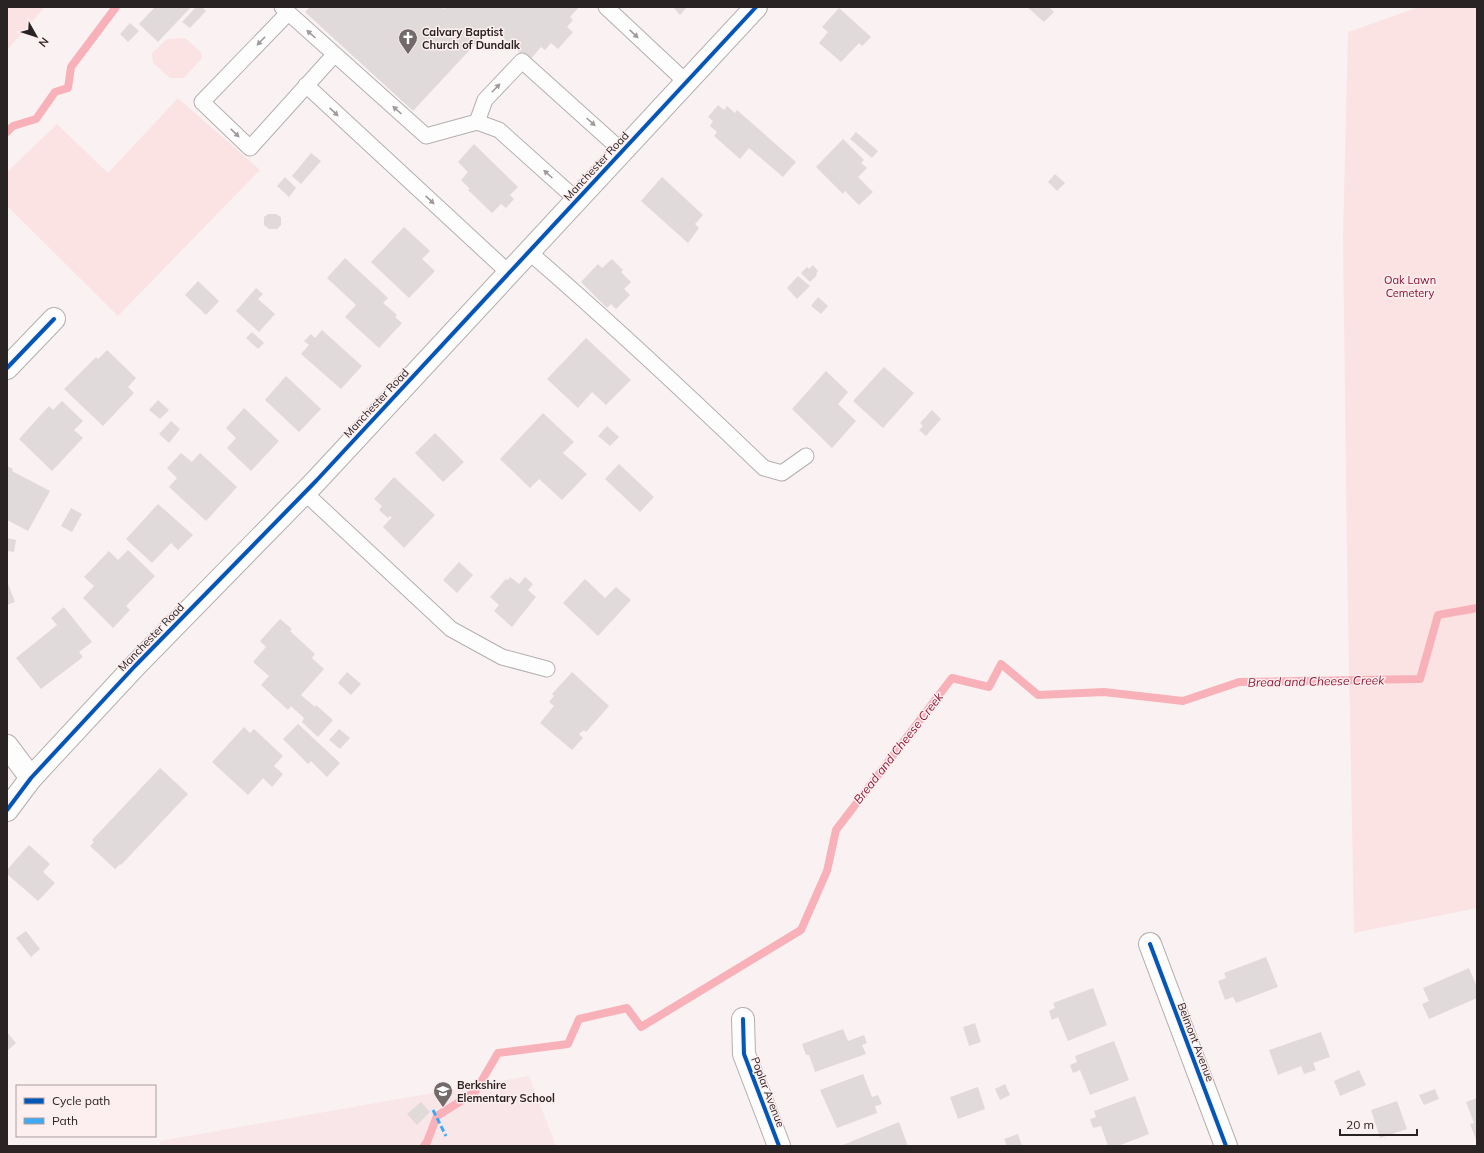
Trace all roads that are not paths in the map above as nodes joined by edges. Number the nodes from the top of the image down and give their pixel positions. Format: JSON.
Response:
{"nodes":[{"id":1,"x":606,"y":7,"type":"edge"},
{"id":2,"x":756,"y":7,"type":"edge"},
{"id":3,"x":285,"y":10,"type":"edge"},
{"id":4,"x":334,"y":54,"type":"junction"},
{"id":5,"x":686,"y":82,"type":"junction"},
{"id":6,"x":306,"y":85,"type":"junction"},
{"id":7,"x":477,"y":122,"type":"junction"},
{"id":8,"x":622,"y":151,"type":"junction"},
{"id":9,"x":577,"y":200,"type":"junction"},
{"id":10,"x":529,"y":252,"type":"junction"},
{"id":11,"x":509,"y":273,"type":"junction"},
{"id":12,"x":54,"y":319,"type":"dead end"},
{"id":13,"x":7,"y":368,"type":"edge"},
{"id":14,"x":806,"y":456,"type":"dead end"},
{"id":15,"x":304,"y":492,"type":"junction"},
{"id":16,"x":547,"y":669,"type":"dead end"},
{"id":17,"x":7,"y":746,"type":"edge"},
{"id":18,"x":31,"y":778,"type":"junction"},
{"id":19,"x":7,"y":810,"type":"edge"},
{"id":20,"x":1150,"y":944,"type":"dead end"},
{"id":21,"x":743,"y":1019,"type":"dead end"},
{"id":22,"x":779,"y":1146,"type":"edge"},
{"id":23,"x":1226,"y":1146,"type":"edge"}],
"edges":[{"from":1,"to":5,"type":"lane","one_way":true},
{"from":2,"to":5,"type":"street","name":"Manchester Road"},
{"from":4,"to":3,"type":"lane","one_way":true},
{"from":3,"to":6,"type":"lane","one_way":true},
{"from":4,"to":6,"type":"lane"},
{"from":7,"to":4,"type":"lane","one_way":true},
{"from":5,"to":8,"type":"street","name":"Manchester Road"},
{"from":6,"to":11,"type":"lane","one_way":true},
{"from":7,"to":8,"type":"lane","one_way":true},
{"from":9,"to":7,"type":"lane","one_way":true},
{"from":8,"to":9,"type":"street","name":"Manchester Road"},
{"from":9,"to":10,"type":"street","name":"Manchester Road"},
{"from":10,"to":11,"type":"street","name":"Manchester Road"},
{"from":10,"to":14,"type":"lane"},
{"from":11,"to":15,"type":"street","name":"Manchester Road"},
{"from":12,"to":13,"type":"street"},
{"from":15,"to":16,"type":"lane"},
{"from":15,"to":18,"type":"street","name":"Manchester Road"},
{"from":17,"to":18,"type":"street"},
{"from":18,"to":19,"type":"street","name":"Manchester Road"},
{"from":20,"to":23,"type":"street","name":"Belmont Avenue"},
{"from":21,"to":22,"type":"street","name":"Poplar Avenue"}]}
